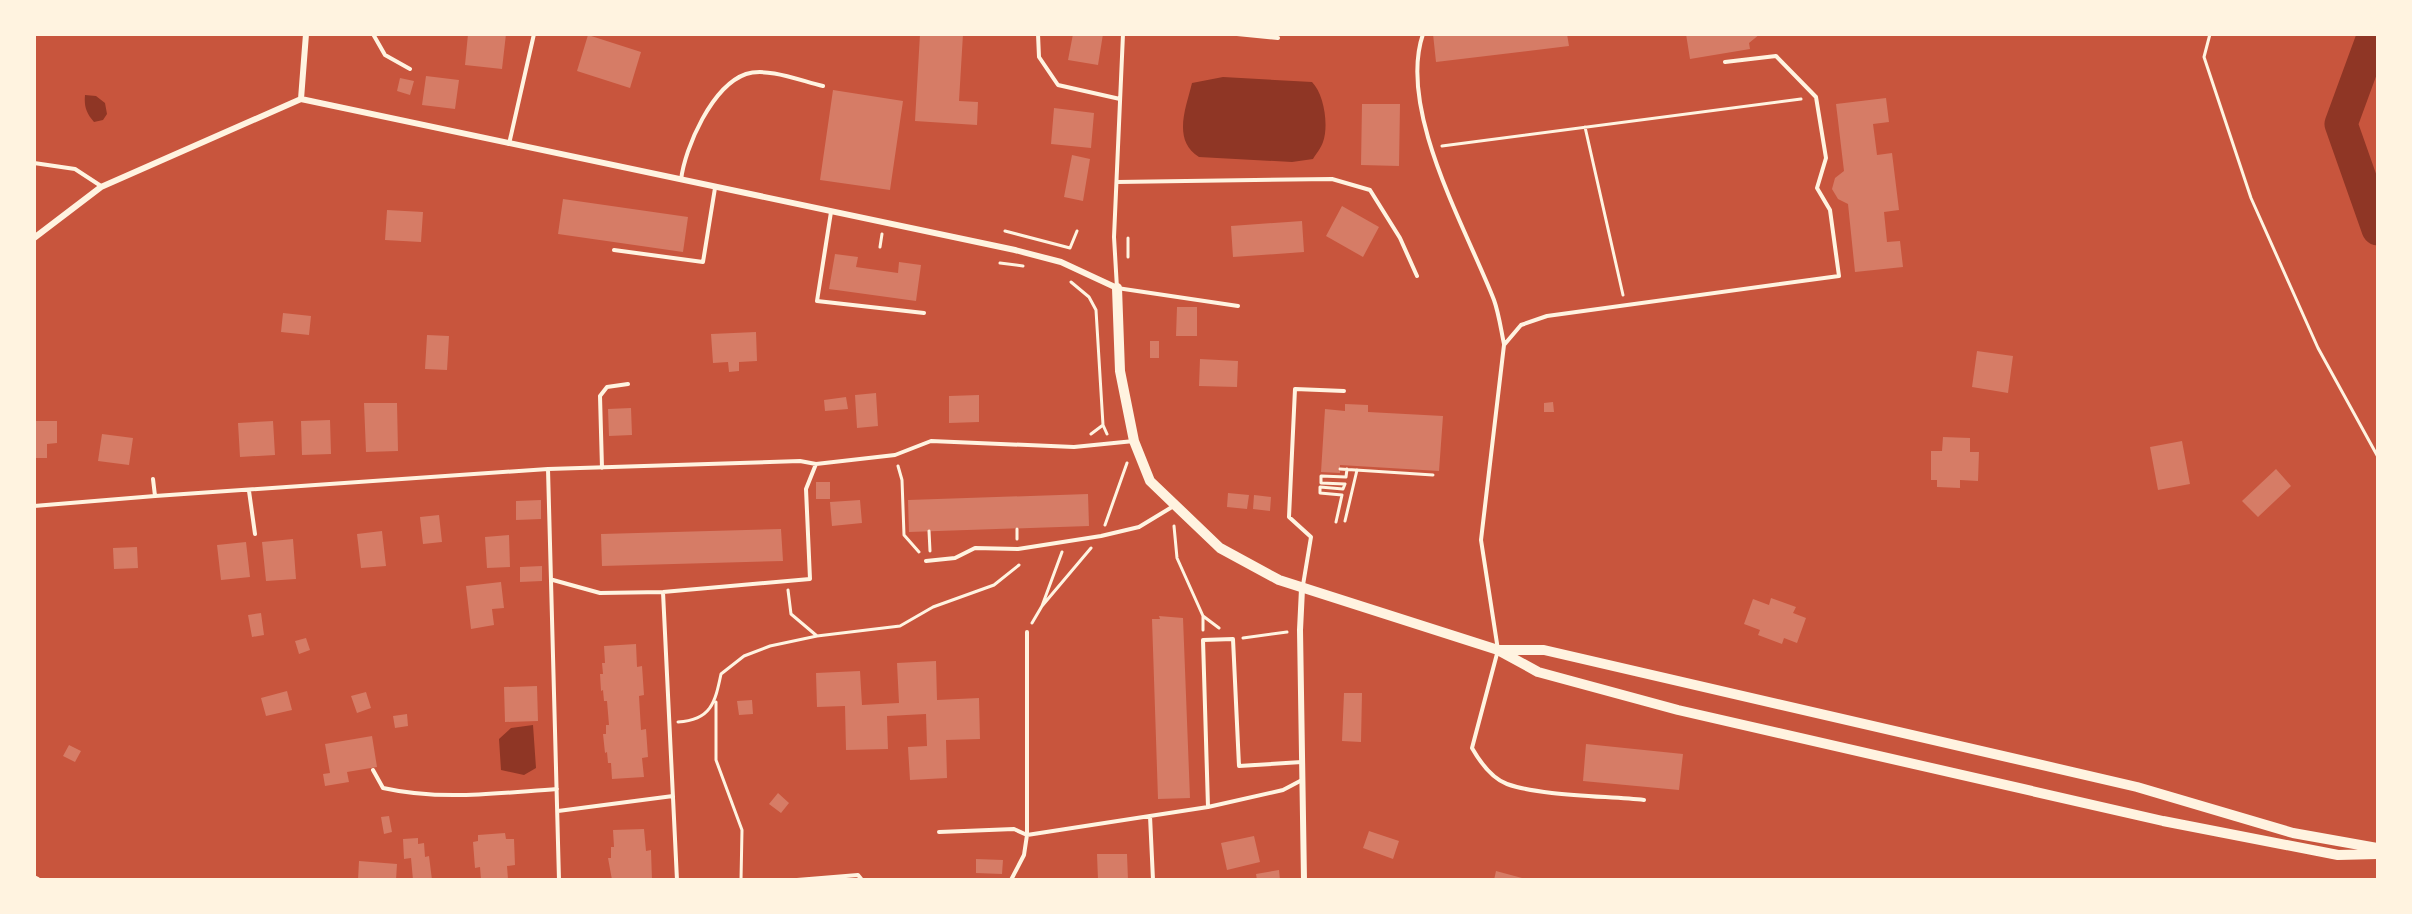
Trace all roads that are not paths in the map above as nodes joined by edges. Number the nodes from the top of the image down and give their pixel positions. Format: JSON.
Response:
{"nodes":[{"id":1,"x":306,"y":34,"type":"edge"},
{"id":2,"x":373,"y":34,"type":"edge"},
{"id":3,"x":534,"y":34,"type":"edge"},
{"id":4,"x":1038,"y":34,"type":"edge"},
{"id":5,"x":1123,"y":34,"type":"edge"},
{"id":6,"x":1237,"y":34,"type":"edge"},
{"id":7,"x":1423,"y":34,"type":"edge"},
{"id":8,"x":1278,"y":38,"type":"dead end"},
{"id":9,"x":1725,"y":62,"type":"dead end"},
{"id":10,"x":410,"y":69,"type":"dead end"},
{"id":11,"x":823,"y":86,"type":"dead end"},
{"id":12,"x":301,"y":99,"type":"junction"},
{"id":13,"x":1120,"y":99,"type":"junction"},
{"id":14,"x":509,"y":144,"type":"junction"},
{"id":15,"x":34,"y":163,"type":"edge"},
{"id":16,"x":681,"y":181,"type":"junction"},
{"id":17,"x":1117,"y":182,"type":"junction"},
{"id":18,"x":101,"y":187,"type":"junction"},
{"id":19,"x":715,"y":188,"type":"junction"},
{"id":20,"x":831,"y":212,"type":"junction"},
{"id":21,"x":34,"y":238,"type":"edge"},
{"id":22,"x":614,"y":250,"type":"dead end"},
{"id":23,"x":1417,"y":276,"type":"dead end"},
{"id":24,"x":1116,"y":288,"type":"junction"},
{"id":25,"x":1238,"y":306,"type":"dead end"},
{"id":26,"x":924,"y":313,"type":"dead end"},
{"id":27,"x":1504,"y":345,"type":"junction"},
{"id":28,"x":628,"y":384,"type":"dead end"},
{"id":29,"x":1344,"y":391,"type":"dead end"},
{"id":30,"x":1134,"y":441,"type":"junction"},
{"id":31,"x":816,"y":464,"type":"junction"},
{"id":32,"x":602,"y":468,"type":"junction"},
{"id":33,"x":548,"y":470,"type":"junction"},
{"id":34,"x":153,"y":479,"type":"dead end"},
{"id":35,"x":249,"y":491,"type":"junction"},
{"id":36,"x":155,"y":496,"type":"junction"},
{"id":37,"x":1173,"y":506,"type":"junction"},
{"id":38,"x":34,"y":507,"type":"edge"},
{"id":39,"x":255,"y":534,"type":"dead end"},
{"id":40,"x":929,"y":560,"type":"road end"},
{"id":41,"x":553,"y":580,"type":"junction"},
{"id":42,"x":1302,"y":589,"type":"junction"},
{"id":43,"x":663,"y":592,"type":"junction"},
{"id":44,"x":1027,"y":633,"type":"road end"},
{"id":45,"x":1498,"y":650,"type":"junction"},
{"id":46,"x":1303,"y":762,"type":"junction"},
{"id":47,"x":373,"y":770,"type":"dead end"},
{"id":48,"x":1303,"y":780,"type":"junction"},
{"id":49,"x":557,"y":789,"type":"junction"},
{"id":50,"x":673,"y":796,"type":"junction"},
{"id":51,"x":1644,"y":800,"type":"dead end"},
{"id":52,"x":1208,"y":807,"type":"junction"},
{"id":53,"x":558,"y":811,"type":"junction"},
{"id":54,"x":1150,"y":816,"type":"junction"},
{"id":55,"x":939,"y":832,"type":"dead end"},
{"id":56,"x":1027,"y":835,"type":"junction"},
{"id":57,"x":2378,"y":848,"type":"edge"},
{"id":58,"x":2378,"y":854,"type":"edge"},
{"id":59,"x":559,"y":879,"type":"edge"},
{"id":60,"x":677,"y":879,"type":"edge"},
{"id":61,"x":797,"y":879,"type":"edge"},
{"id":62,"x":862,"y":879,"type":"edge"},
{"id":63,"x":1011,"y":879,"type":"edge"},
{"id":64,"x":1153,"y":879,"type":"edge"},
{"id":65,"x":1304,"y":879,"type":"edge"}],
"edges":[{"from":1,"to":12,"type":"street"},
{"from":2,"to":10,"type":"lane"},
{"from":3,"to":14,"type":"lane"},
{"from":4,"to":13,"type":"lane"},
{"from":5,"to":13,"type":"lane"},
{"from":6,"to":8,"type":"lane"},
{"from":7,"to":27,"type":"lane"},
{"from":9,"to":27,"type":"lane"},
{"from":11,"to":16,"type":"lane"},
{"from":12,"to":14,"type":"street"},
{"from":12,"to":18,"type":"street"},
{"from":13,"to":17,"type":"lane"},
{"from":14,"to":16,"type":"street"},
{"from":15,"to":18,"type":"lane"},
{"from":16,"to":19,"type":"street"},
{"from":17,"to":23,"type":"lane"},
{"from":17,"to":24,"type":"lane"},
{"from":18,"to":21,"type":"street"},
{"from":19,"to":20,"type":"street"},
{"from":19,"to":22,"type":"lane"},
{"from":20,"to":24,"type":"street"},
{"from":20,"to":26,"type":"lane"},
{"from":24,"to":25,"type":"lane"},
{"from":24,"to":30,"type":"street"},
{"from":27,"to":45,"type":"lane"},
{"from":28,"to":32,"type":"lane"},
{"from":29,"to":42,"type":"lane"},
{"from":30,"to":31,"type":"lane"},
{"from":30,"to":37,"type":"street"},
{"from":31,"to":32,"type":"lane"},
{"from":31,"to":43,"type":"lane"},
{"from":32,"to":33,"type":"lane"},
{"from":33,"to":35,"type":"lane"},
{"from":33,"to":41,"type":"lane"},
{"from":34,"to":36,"type":"lane"},
{"from":35,"to":36,"type":"lane"},
{"from":35,"to":39,"type":"lane"},
{"from":36,"to":38,"type":"lane"},
{"from":37,"to":40,"type":"lane"},
{"from":37,"to":42,"type":"street"},
{"from":41,"to":43,"type":"lane"},
{"from":41,"to":49,"type":"lane"},
{"from":42,"to":45,"type":"street"},
{"from":42,"to":46,"type":"street"},
{"from":43,"to":50,"type":"lane"},
{"from":44,"to":56,"type":"lane"},
{"from":45,"to":51,"type":"lane"},
{"from":45,"to":57,"type":"street"},
{"from":45,"to":58,"type":"street"},
{"from":46,"to":48,"type":"street"},
{"from":46,"to":52,"type":"lane"},
{"from":47,"to":49,"type":"lane"},
{"from":48,"to":52,"type":"lane"},
{"from":48,"to":65,"type":"street"},
{"from":49,"to":53,"type":"lane"},
{"from":50,"to":53,"type":"lane"},
{"from":50,"to":60,"type":"lane"},
{"from":52,"to":54,"type":"lane"},
{"from":53,"to":59,"type":"lane"},
{"from":54,"to":56,"type":"lane"},
{"from":54,"to":64,"type":"lane"},
{"from":55,"to":56,"type":"lane"},
{"from":56,"to":63,"type":"lane"},
{"from":61,"to":62,"type":"lane"}]}
